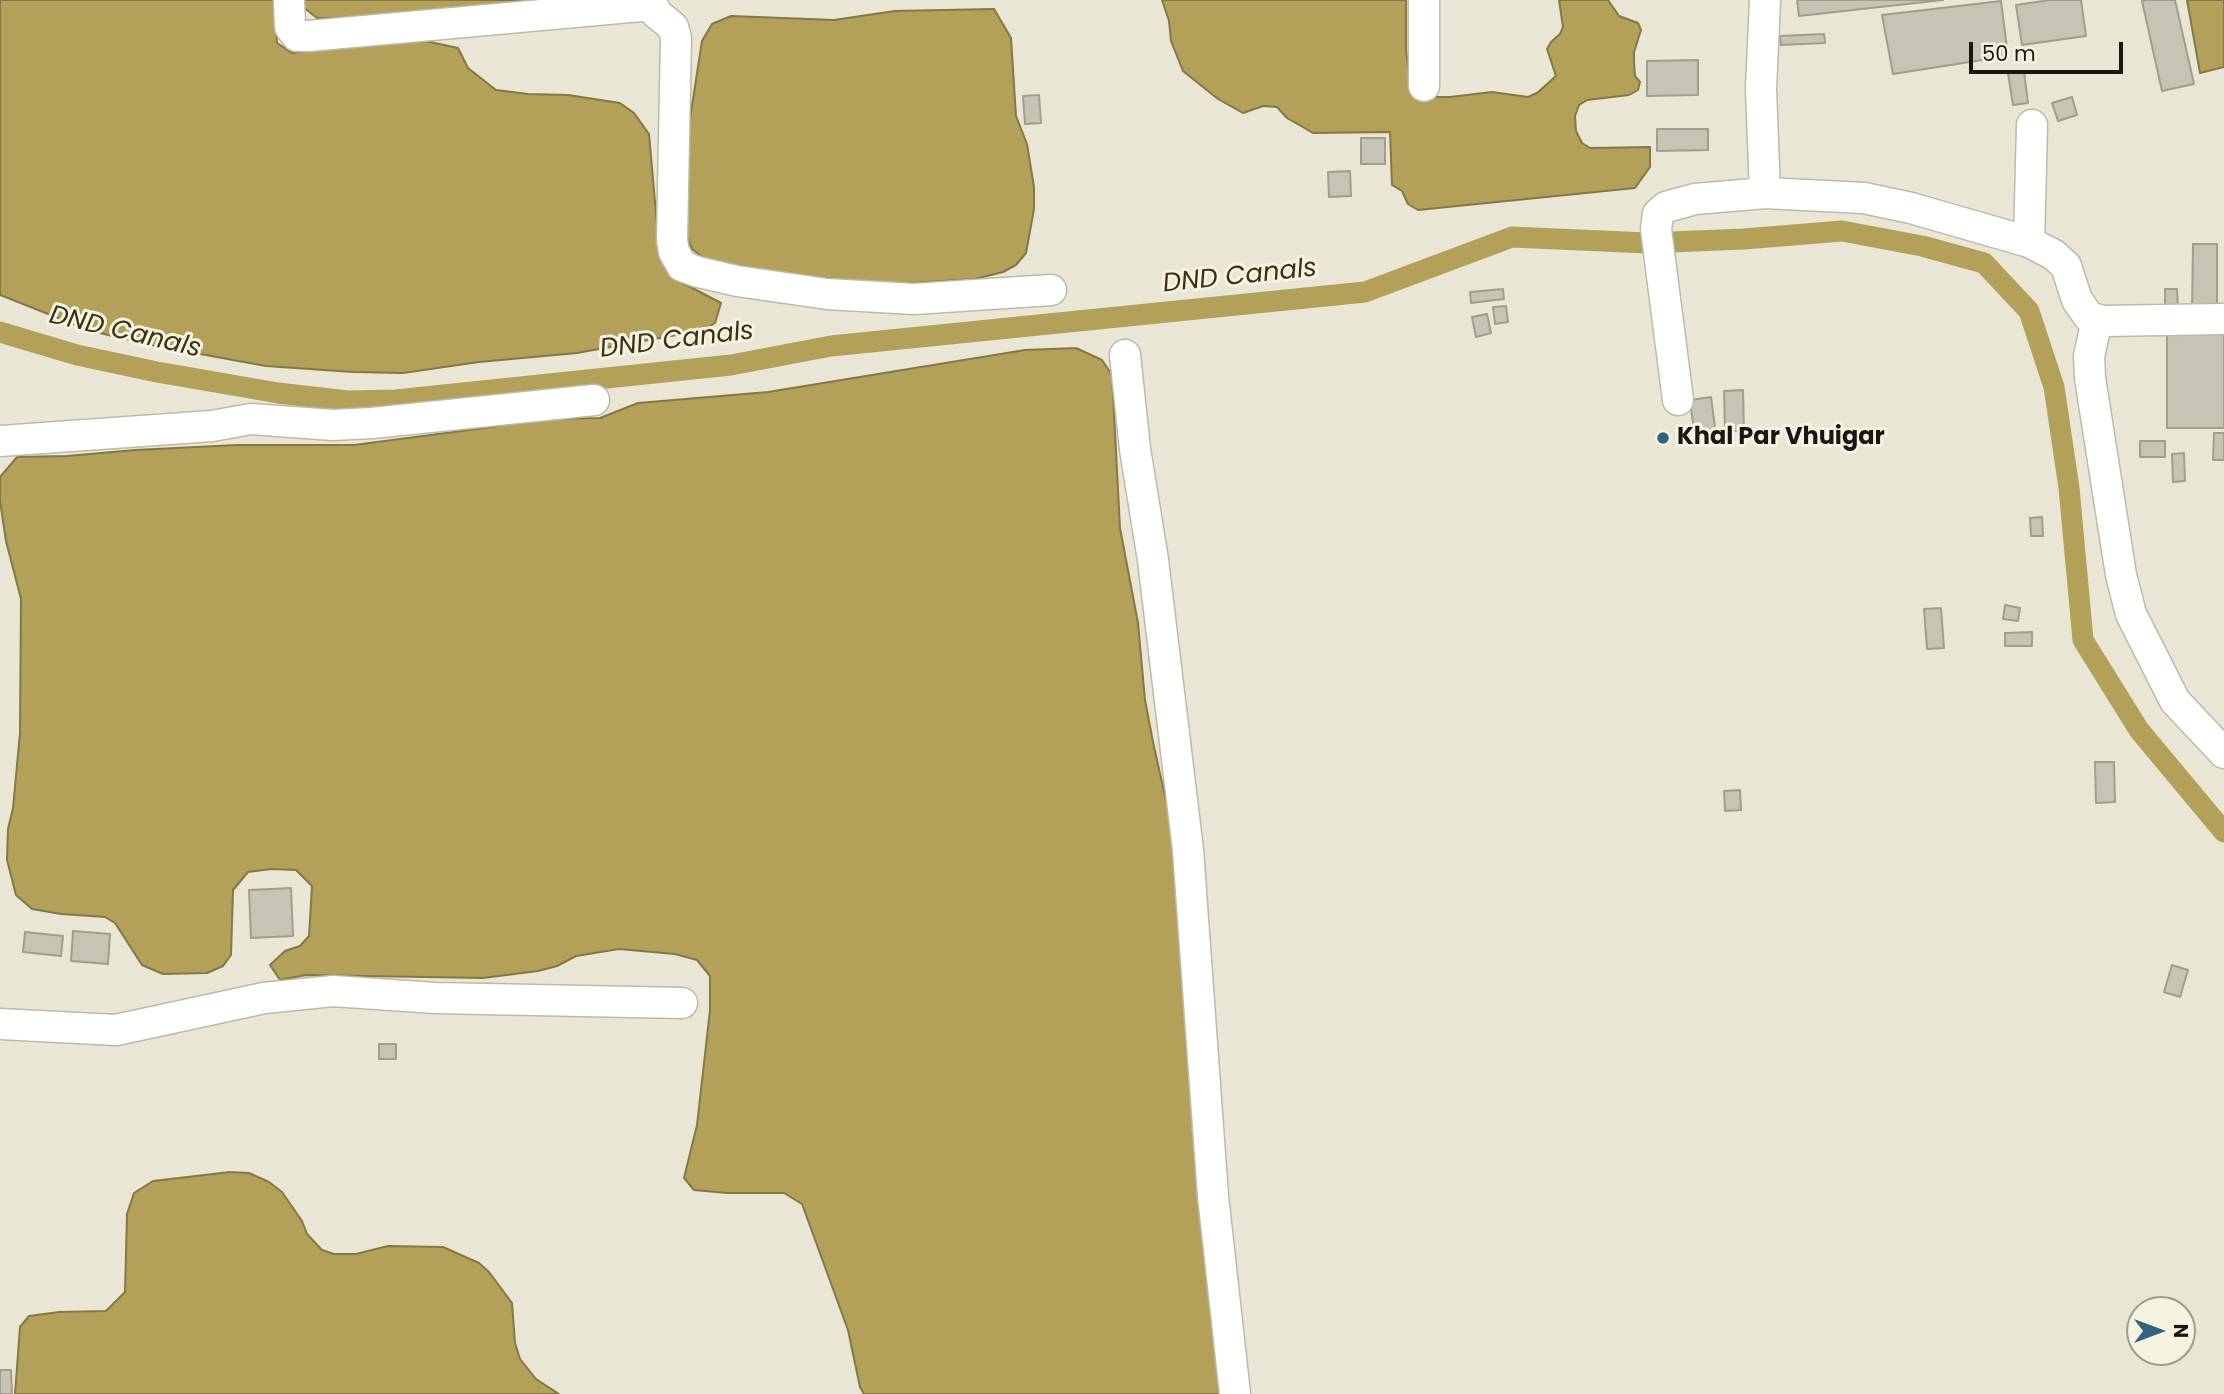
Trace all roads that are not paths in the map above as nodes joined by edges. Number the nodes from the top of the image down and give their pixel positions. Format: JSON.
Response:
{"nodes":[{"id":1,"x":289,"y":0,"type":"edge"},
{"id":2,"x":1424,"y":0,"type":"edge"},
{"id":3,"x":1765,"y":0,"type":"edge"},
{"id":4,"x":652,"y":2,"type":"edge"},
{"id":5,"x":1424,"y":86,"type":"dead end"},
{"id":6,"x":2032,"y":125,"type":"dead end"},
{"id":7,"x":1765,"y":193,"type":"junction"},
{"id":8,"x":2029,"y":242,"type":"junction"},
{"id":9,"x":1051,"y":290,"type":"dead end"},
{"id":10,"x":2224,"y":319,"type":"edge"},
{"id":11,"x":2103,"y":321,"type":"junction"},
{"id":12,"x":1125,"y":355,"type":"dead end"},
{"id":13,"x":594,"y":400,"type":"dead end"},
{"id":14,"x":1678,"y":400,"type":"dead end"},
{"id":15,"x":0,"y":440,"type":"edge"},
{"id":16,"x":2224,"y":753,"type":"edge"},
{"id":17,"x":682,"y":1003,"type":"dead end"},
{"id":18,"x":0,"y":1024,"type":"edge"},
{"id":19,"x":1235,"y":1394,"type":"edge"}],
"edges":[{"from":1,"to":4,"type":"street"},
{"from":2,"to":5,"type":"street"},
{"from":3,"to":7,"type":"street"},
{"from":4,"to":9,"type":"street"},
{"from":6,"to":8,"type":"street"},
{"from":7,"to":8,"type":"street"},
{"from":7,"to":14,"type":"street"},
{"from":8,"to":11,"type":"street"},
{"from":10,"to":11,"type":"street"},
{"from":11,"to":16,"type":"street"},
{"from":12,"to":19,"type":"street"},
{"from":13,"to":15,"type":"street"},
{"from":17,"to":18,"type":"street"}]}
